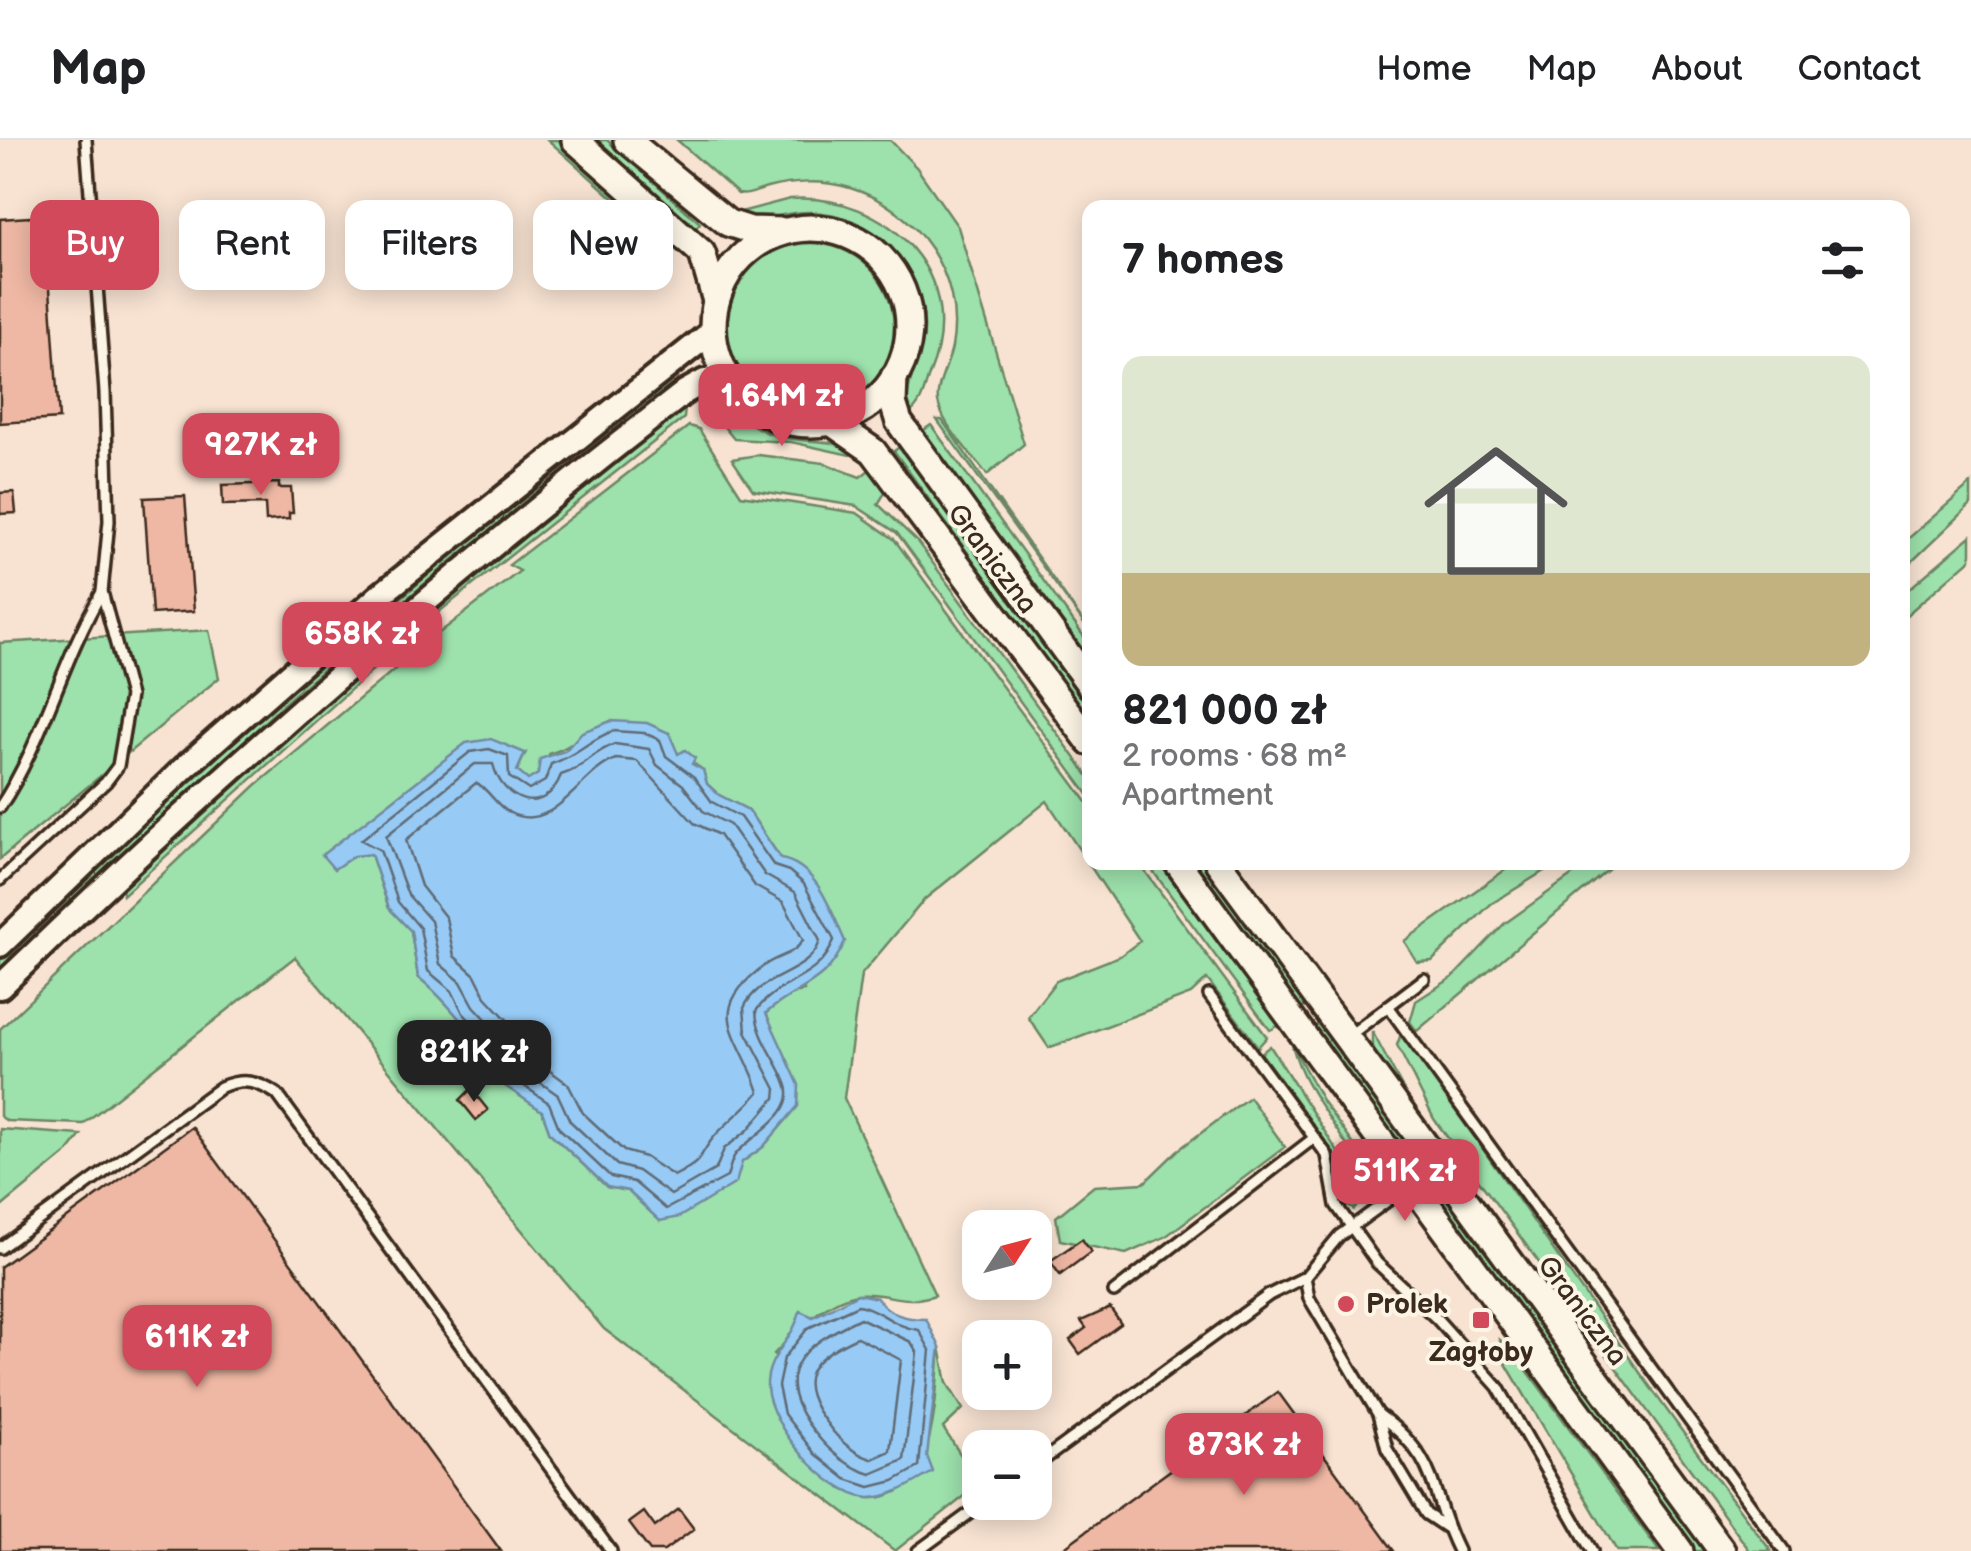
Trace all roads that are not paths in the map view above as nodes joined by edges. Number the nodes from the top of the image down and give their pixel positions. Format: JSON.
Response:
{"nodes":[{"id":1,"x":86,"y":140,"type":"edge"},
{"id":2,"x":575,"y":140,"type":"edge"},
{"id":3,"x":627,"y":140,"type":"edge"},
{"id":4,"x":783,"y":231,"type":"junction"},
{"id":5,"x":716,"y":302,"type":"junction"},
{"id":6,"x":714,"y":330,"type":"junction"},
{"id":7,"x":894,"y":377,"type":"junction"},
{"id":8,"x":728,"y":378,"type":"junction"},
{"id":9,"x":834,"y":424,"type":"junction"},
{"id":10,"x":102,"y":592,"type":"junction"},
{"id":11,"x":1082,"y":674,"type":"edge"},
{"id":12,"x":1082,"y":731,"type":"edge"},
{"id":13,"x":0,"y":807,"type":"edge"},
{"id":14,"x":1183,"y":870,"type":"edge"},
{"id":15,"x":1224,"y":870,"type":"edge"},
{"id":16,"x":0,"y":880,"type":"edge"},
{"id":17,"x":0,"y":945,"type":"edge"},
{"id":18,"x":1424,"y":980,"type":"dead end"},
{"id":19,"x":0,"y":987,"type":"edge"},
{"id":20,"x":1209,"y":995,"type":"dead end"},
{"id":21,"x":1388,"y":1006,"type":"junction"},
{"id":22,"x":1346,"y":1038,"type":"junction"},
{"id":23,"x":1314,"y":1138,"type":"junction"},
{"id":24,"x":1411,"y":1185,"type":"junction"},
{"id":25,"x":1351,"y":1228,"type":"junction"},
{"id":26,"x":0,"y":1248,"type":"edge"},
{"id":27,"x":1305,"y":1277,"type":"junction"},
{"id":28,"x":1114,"y":1292,"type":"dead end"},
{"id":29,"x":1378,"y":1414,"type":"junction"},
{"id":30,"x":1052,"y":1454,"type":"edge"},
{"id":31,"x":962,"y":1519,"type":"edge"},
{"id":32,"x":1447,"y":1528,"type":"junction"},
{"id":33,"x":611,"y":1551,"type":"edge"},
{"id":34,"x":918,"y":1551,"type":"edge"},
{"id":35,"x":1458,"y":1551,"type":"edge"},
{"id":36,"x":1592,"y":1551,"type":"edge"},
{"id":37,"x":1680,"y":1551,"type":"edge"},
{"id":38,"x":1722,"y":1551,"type":"edge"},
{"id":39,"x":1784,"y":1551,"type":"edge"}],
"edges":[{"from":1,"to":10,"type":"lane"},
{"from":2,"to":5,"type":"main road"},
{"from":3,"to":4,"type":"main road"},
{"from":4,"to":5,"type":"main road"},
{"from":4,"to":7,"type":"main road"},
{"from":5,"to":6,"type":"main road"},
{"from":6,"to":8,"type":"main road"},
{"from":6,"to":17,"type":"street"},
{"from":7,"to":9,"type":"main road"},
{"from":7,"to":11,"type":"main road","name":"Graniczna"},
{"from":8,"to":9,"type":"main road"},
{"from":8,"to":19,"type":"street"},
{"from":9,"to":12,"type":"main road","name":"Graniczna"},
{"from":10,"to":13,"type":"lane"},
{"from":10,"to":16,"type":"lane"},
{"from":14,"to":24,"type":"main road"},
{"from":15,"to":22,"type":"main road","name":"Graniczna"},
{"from":18,"to":21,"type":"lane"},
{"from":20,"to":23,"type":"lane"},
{"from":21,"to":22,"type":"lane"},
{"from":21,"to":39,"type":"lane"},
{"from":22,"to":38,"type":"main road","name":"Graniczna"},
{"from":23,"to":25,"type":"lane"},
{"from":23,"to":28,"type":"lane"},
{"from":24,"to":25,"type":"lane"},
{"from":24,"to":37,"type":"main road"},
{"from":25,"to":27,"type":"lane"},
{"from":25,"to":36,"type":"lane"},
{"from":26,"to":33,"type":"lane"},
{"from":27,"to":29,"type":"lane"},
{"from":27,"to":30,"type":"lane"},
{"from":29,"to":32,"type":"lane"},
{"from":29,"to":32,"type":"lane"},
{"from":31,"to":34,"type":"lane"},
{"from":32,"to":35,"type":"lane"}]}
